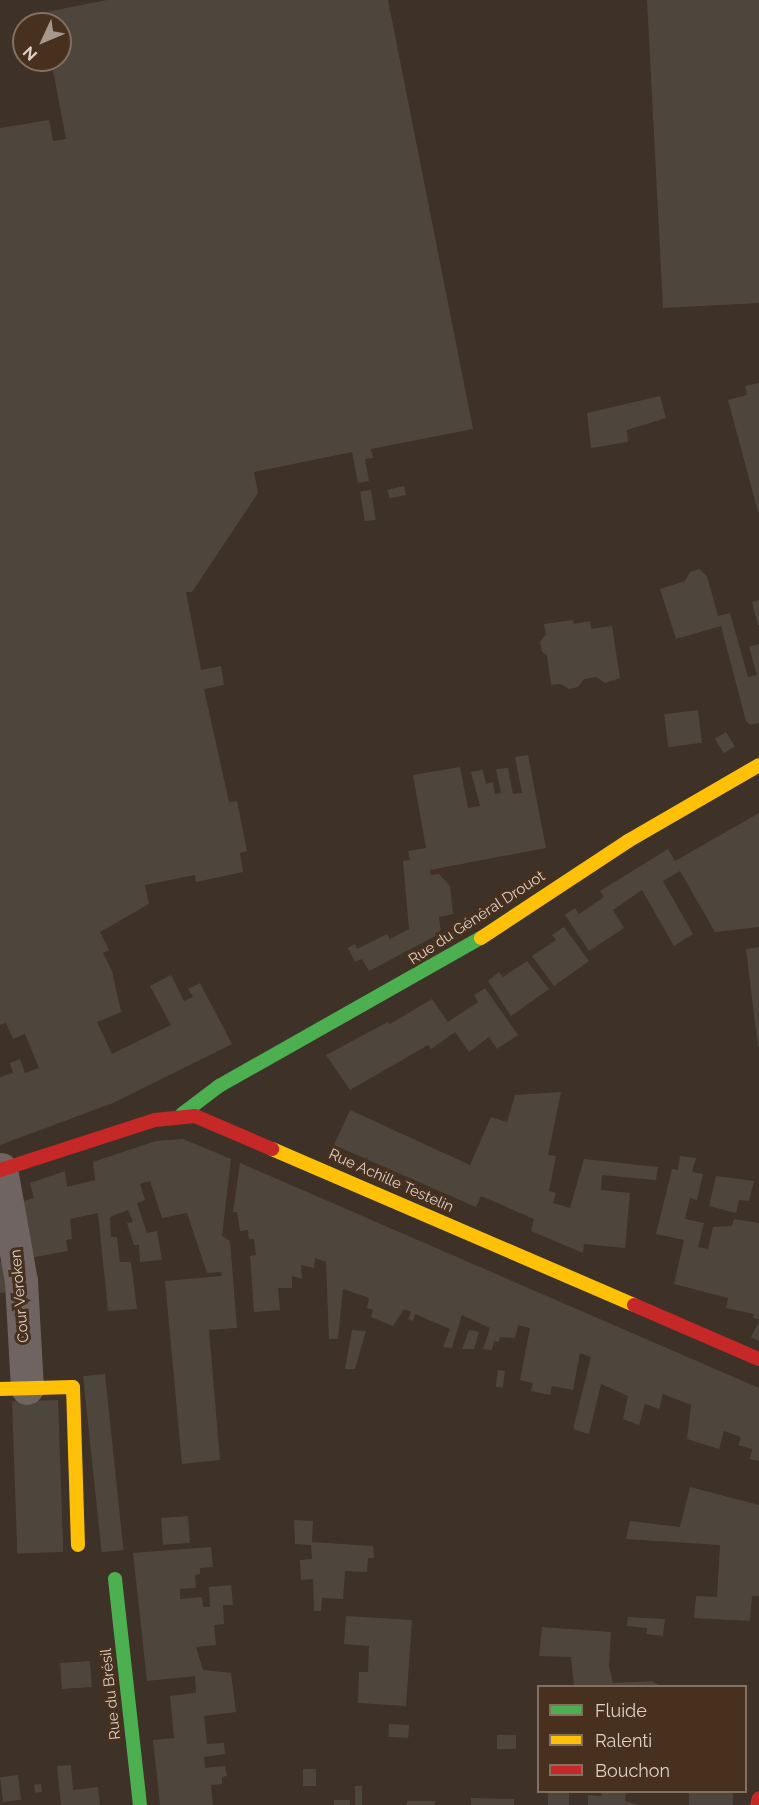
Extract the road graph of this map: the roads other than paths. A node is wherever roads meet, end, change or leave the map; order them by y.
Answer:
1 (759, 765) edge
2 (182, 1114) junction
3 (1, 1169) edge
4 (759, 1359) edge
5 (13, 1388) edge
6 (78, 1545) dead end
7 (115, 1578) dead end
8 (759, 1798) edge
9 (140, 1805) edge
10 (757, 1805) edge

1 - 2 street, Rue du Général Drouot
2 - 3 street
2 - 4 street, Rue Achille Testelin
3 - 5 street, Cour Veroken
5 - 6 street, Cour Veroken
7 - 9 street, Rue du Brésil
8 - 10 street

